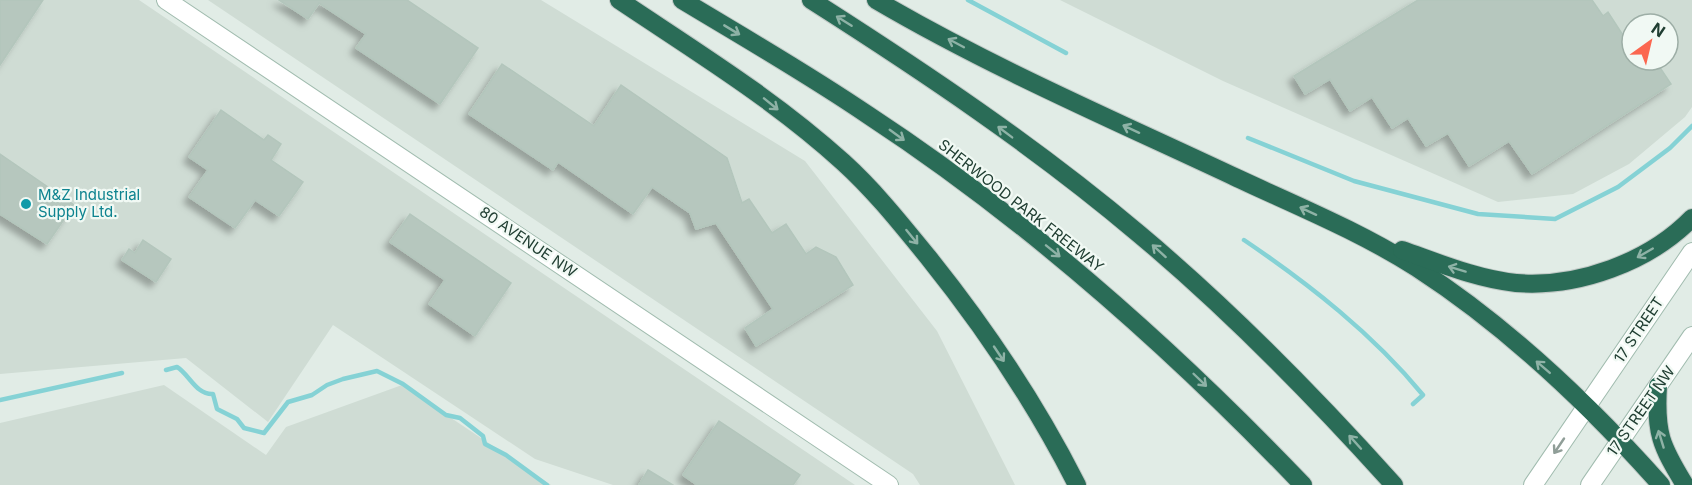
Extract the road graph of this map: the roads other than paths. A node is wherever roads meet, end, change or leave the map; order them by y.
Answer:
1 (166, 0) edge
2 (619, 0) edge
3 (682, 0) edge
4 (811, 0) edge
5 (876, 0) edge
6 (1692, 218) edge
7 (1361, 236) junction
8 (1692, 252) edge
9 (1692, 336) edge
10 (1658, 386) junction
11 (1586, 407) junction
12 (1620, 440) junction
13 (889, 485) edge
14 (1077, 485) edge
15 (1304, 485) edge
16 (1394, 485) edge
17 (1533, 485) edge
18 (1590, 485) edge
19 (1661, 485) edge
20 (1685, 485) edge

1 - 13 street, 80 AVENUE NW
2 -> 14 highway
3 -> 15 highway, SHERWOOD PARK FREEWAY
16 -> 4 highway
7 -> 5 highway
6 -> 7 highway
11 -> 7 highway
8 - 11 street, 17 STREET
9 - 10 street, 17 STREET NW
10 - 12 street, 17 STREET NW
20 -> 10 highway
11 - 12 highway
11 -> 17 street
12 - 18 street, 17 STREET NW
12 - 19 highway

